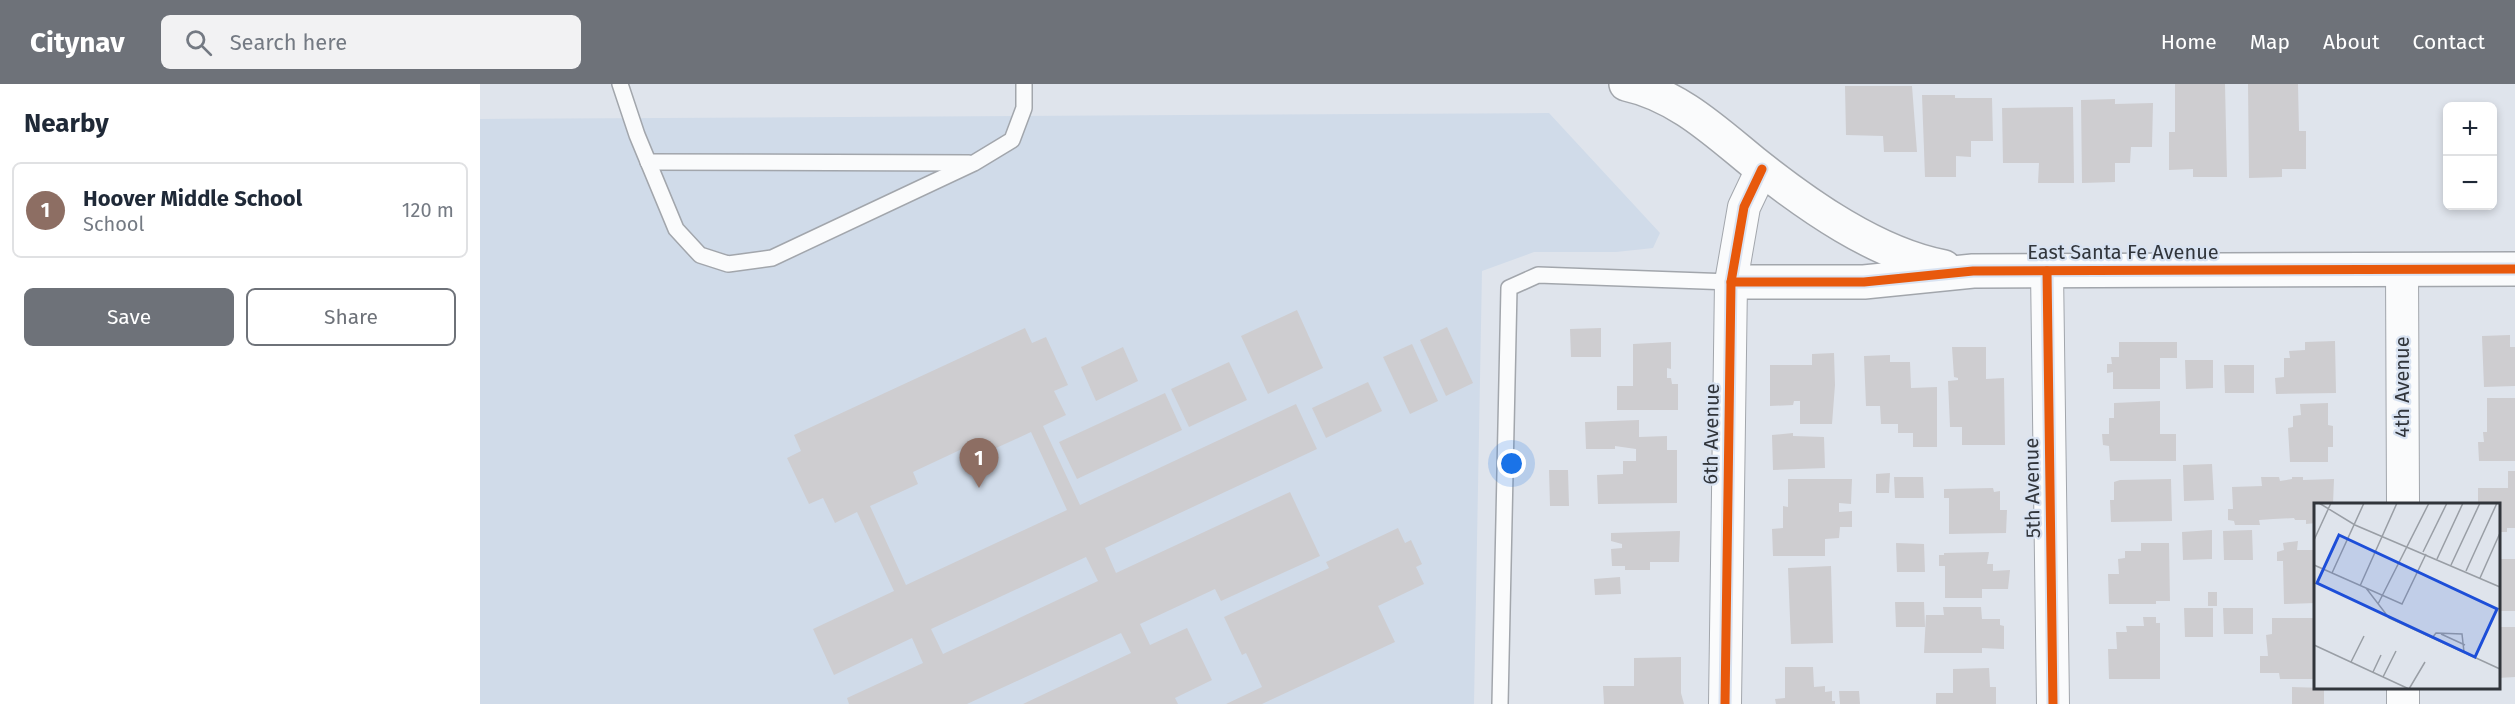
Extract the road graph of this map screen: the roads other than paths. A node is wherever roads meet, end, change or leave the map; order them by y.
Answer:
1 (620, 84) edge
2 (1024, 84) edge
3 (1626, 84) edge
4 (648, 162) junction
5 (974, 163) junction
6 (1762, 169) junction
7 (2402, 269) junction
8 (2515, 269) edge
9 (1973, 271) junction
10 (2048, 271) junction
11 (1731, 282) junction
12 (2403, 503) edge
13 (1500, 704) edge
14 (1725, 704) edge
15 (2053, 704) edge

1 - 4 lane
2 - 5 lane
3 - 6 street, East Santa Fe Avenue
4 - 5 lane
4 - 5 lane
6 - 9 street, East Santa Fe Avenue
6 - 11 street, 6th Avenue
7 - 8 street, East Santa Fe Avenue
7 - 10 street, East Santa Fe Avenue
7 - 12 street, 4th Avenue
9 - 10 street, East Santa Fe Avenue
9 - 11 street, East Santa Fe Avenue
10 - 15 street, 5th Avenue
11 - 13 lane
11 - 14 street, 6th Avenue

